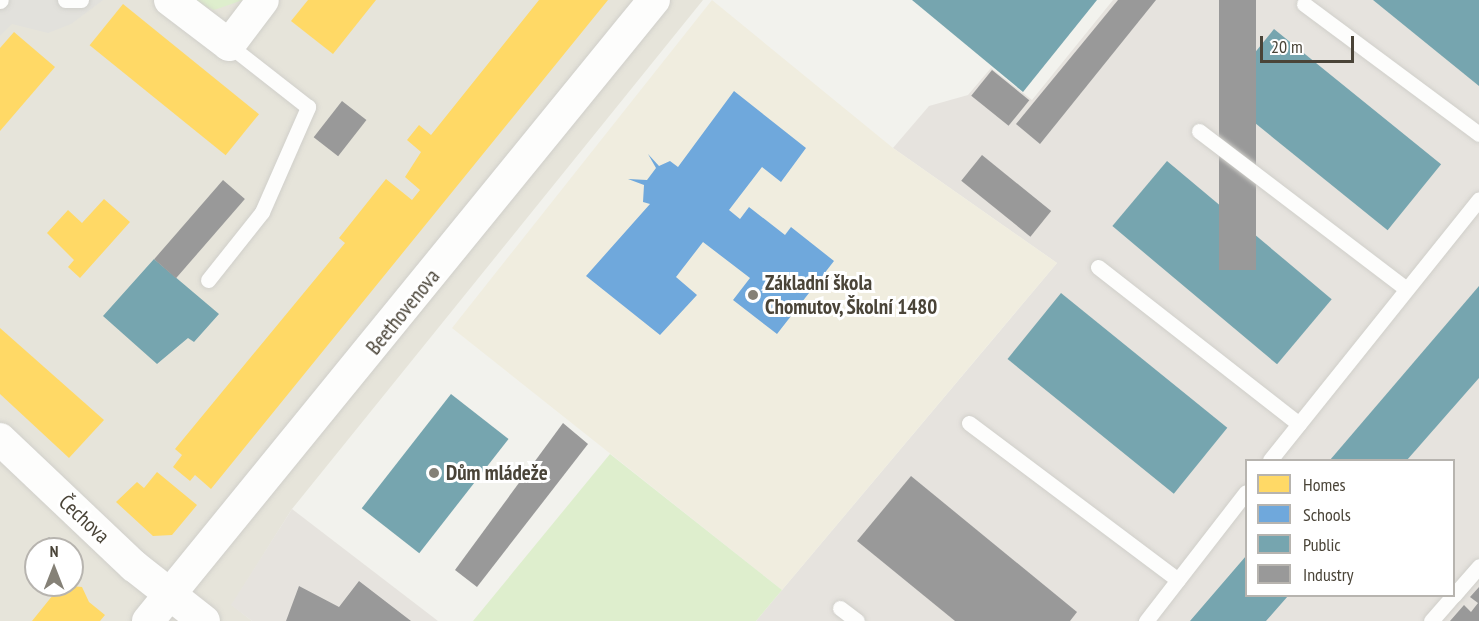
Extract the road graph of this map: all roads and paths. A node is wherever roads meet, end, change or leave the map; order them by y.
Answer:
1 (65, 0) edge
2 (81, 0) edge
3 (170, 0) edge
4 (263, 0) edge
5 (654, 0) edge
6 (1304, 4) dead end
7 (229, 45) junction
8 (1199, 131) dead end
9 (1479, 134) edge
10 (1479, 199) edge
11 (1098, 267) dead end
12 (208, 279) dead end
13 (1405, 288) junction
14 (969, 423) dead end
15 (1299, 424) junction
16 (0, 439) edge
17 (1271, 459) edge
18 (1245, 493) edge
19 (1479, 566) edge
20 (1178, 580) junction
21 (1455, 593) edge
22 (170, 596) junction
23 (1451, 597) edge
24 (840, 608) dead end
25 (148, 621) edge
26 (204, 621) edge
27 (857, 621) edge
28 (1146, 621) edge
29 (1431, 621) edge

1 - 2 lane
3 - 7 street
4 - 7 street
5 - 22 street, Beethovenova
6 - 9 lane
7 - 12 lane
8 - 13 lane
10 - 13 lane
11 - 15 lane
13 - 15 lane
14 - 20 lane
15 - 17 lane
16 - 22 street, Čechova
18 - 20 lane
19 - 21 lane
20 - 28 lane
22 - 25 street, Beethovenova
22 - 26 street, Čechova
23 - 29 lane
24 - 27 lane

